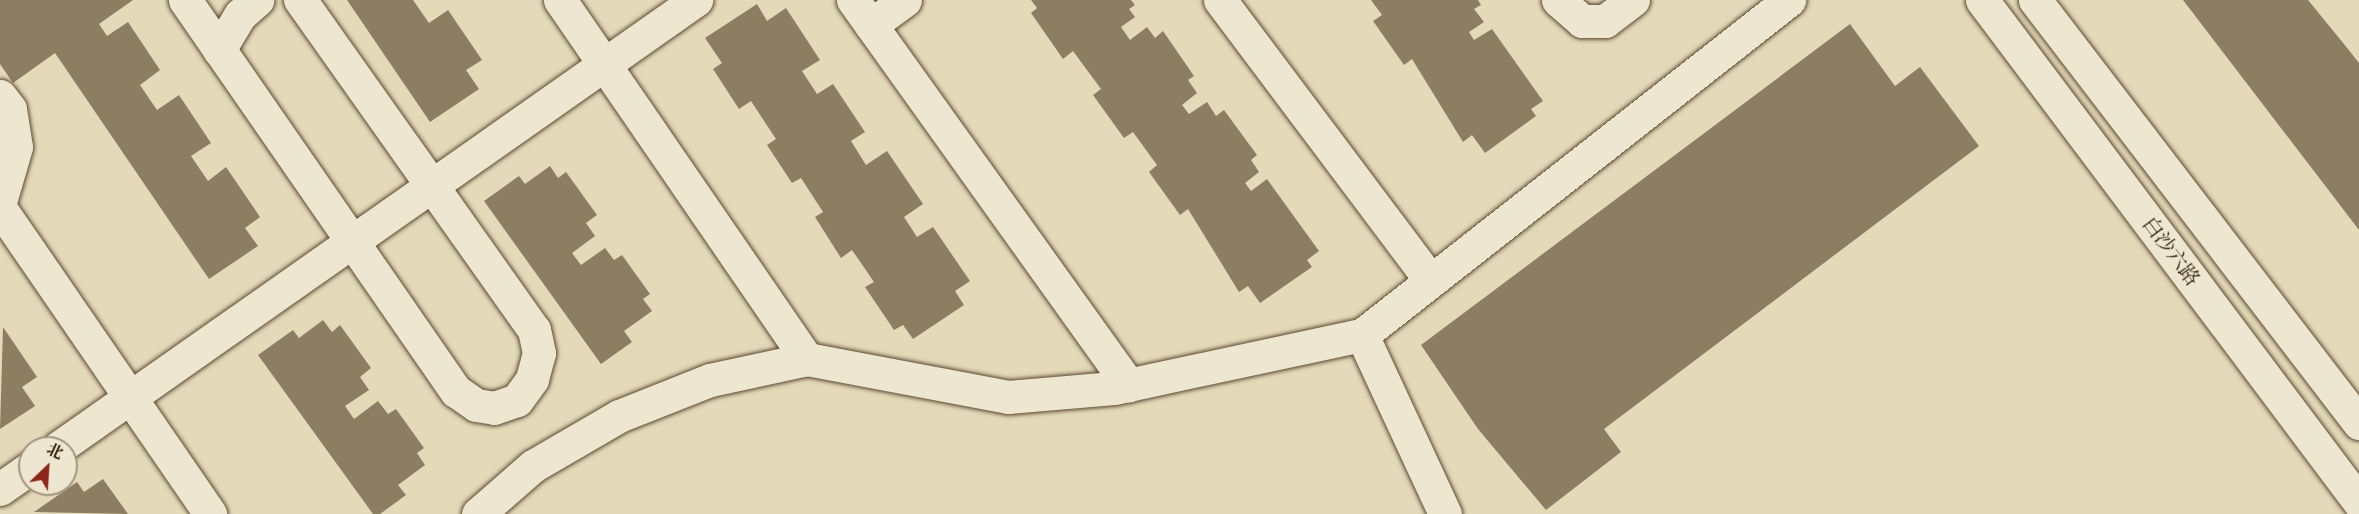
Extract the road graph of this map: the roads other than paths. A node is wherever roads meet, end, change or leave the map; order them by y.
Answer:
1 (185, 0) edge
2 (257, 0) edge
3 (300, 0) edge
4 (560, 0) edge
5 (696, 0) edge
6 (905, 0) edge
7 (1220, 0) edge
8 (1558, 0) edge
9 (1633, 0) edge
10 (1789, 0) edge
11 (1982, 0) edge
12 (2035, 0) edge
13 (862, 12) edge
14 (219, 50) junction
15 (602, 62) junction
16 (0, 96) edge
17 (432, 182) junction
18 (0, 202) edge
19 (0, 208) edge
20 (351, 240) junction
21 (1431, 280) junction
22 (1362, 335) junction
23 (807, 359) junction
24 (1129, 385) junction
25 (130, 397) junction
26 (2359, 423) edge
27 (75, 436) edge
28 (18, 476) edge
29 (0, 489) edge
30 (2359, 502) edge
31 (210, 514) edge
32 (478, 514) edge
33 (1445, 514) edge

1 - 14 street
2 - 14 street
3 - 17 street
4 - 15 street
5 - 15 street
6 - 13 street
7 - 21 street
8 - 9 street
10 - 21 street
11 - 30 street, 白沙六路
12 - 26 street
13 - 24 street
14 - 20 street
15 - 17 street
15 - 23 street
16 - 18 street
17 - 20 street
17 - 20 street
19 - 25 street
20 - 25 street
21 - 22 street
22 - 24 street
22 - 33 street
23 - 24 street
23 - 32 street
25 - 27 street
25 - 31 street
28 - 29 street

